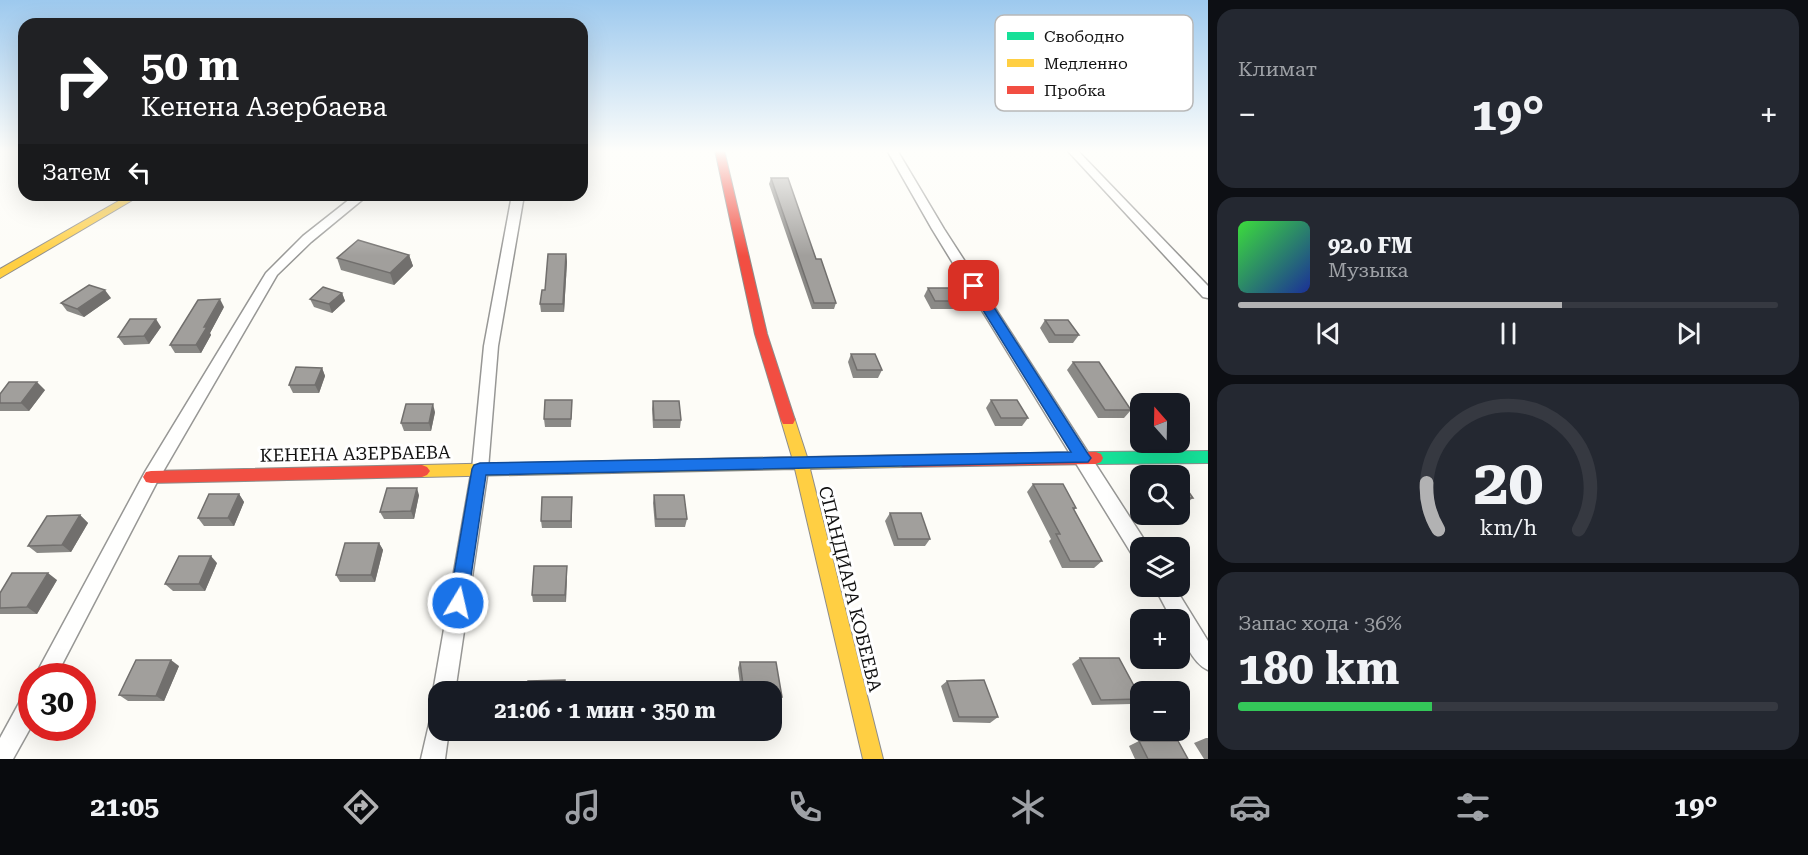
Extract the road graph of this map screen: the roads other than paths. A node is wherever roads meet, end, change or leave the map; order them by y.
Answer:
1 (727, 185) edge
2 (913, 185) edge
3 (1105, 185) edge
4 (126, 201) edge
5 (354, 201) edge
6 (517, 201) edge
7 (0, 274) edge
8 (1208, 294) edge
9 (1208, 457) edge
10 (1083, 458) junction
11 (801, 462) junction
12 (480, 469) junction
13 (151, 477) junction
14 (1132, 537) edge
15 (1169, 597) edge
16 (1208, 660) edge
17 (52, 663) edge
18 (446, 681) edge
19 (18, 728) edge
20 (436, 741) edge
21 (1, 759) edge
22 (433, 759) edge
23 (873, 759) edge

1 - 11 street, СПАНДИАРА КОБЕЕВА
2 - 10 street
3 - 8 street
4 - 7 street
5 - 13 street
6 - 12 street
9 - 10 street, КЕНЕНА АЗЕРБАЕВА
10 - 11 street, КЕНЕНА АЗЕРБАЕВА
10 - 14 street
11 - 12 street, КЕНЕНА АЗЕРБАЕВА
11 - 23 street, СПАНДИАРА КОБЕЕВА
12 - 13 street, КЕНЕНА АЗЕРБАЕВА
12 - 18 street
13 - 17 street
15 - 16 street
19 - 21 street
20 - 22 street

